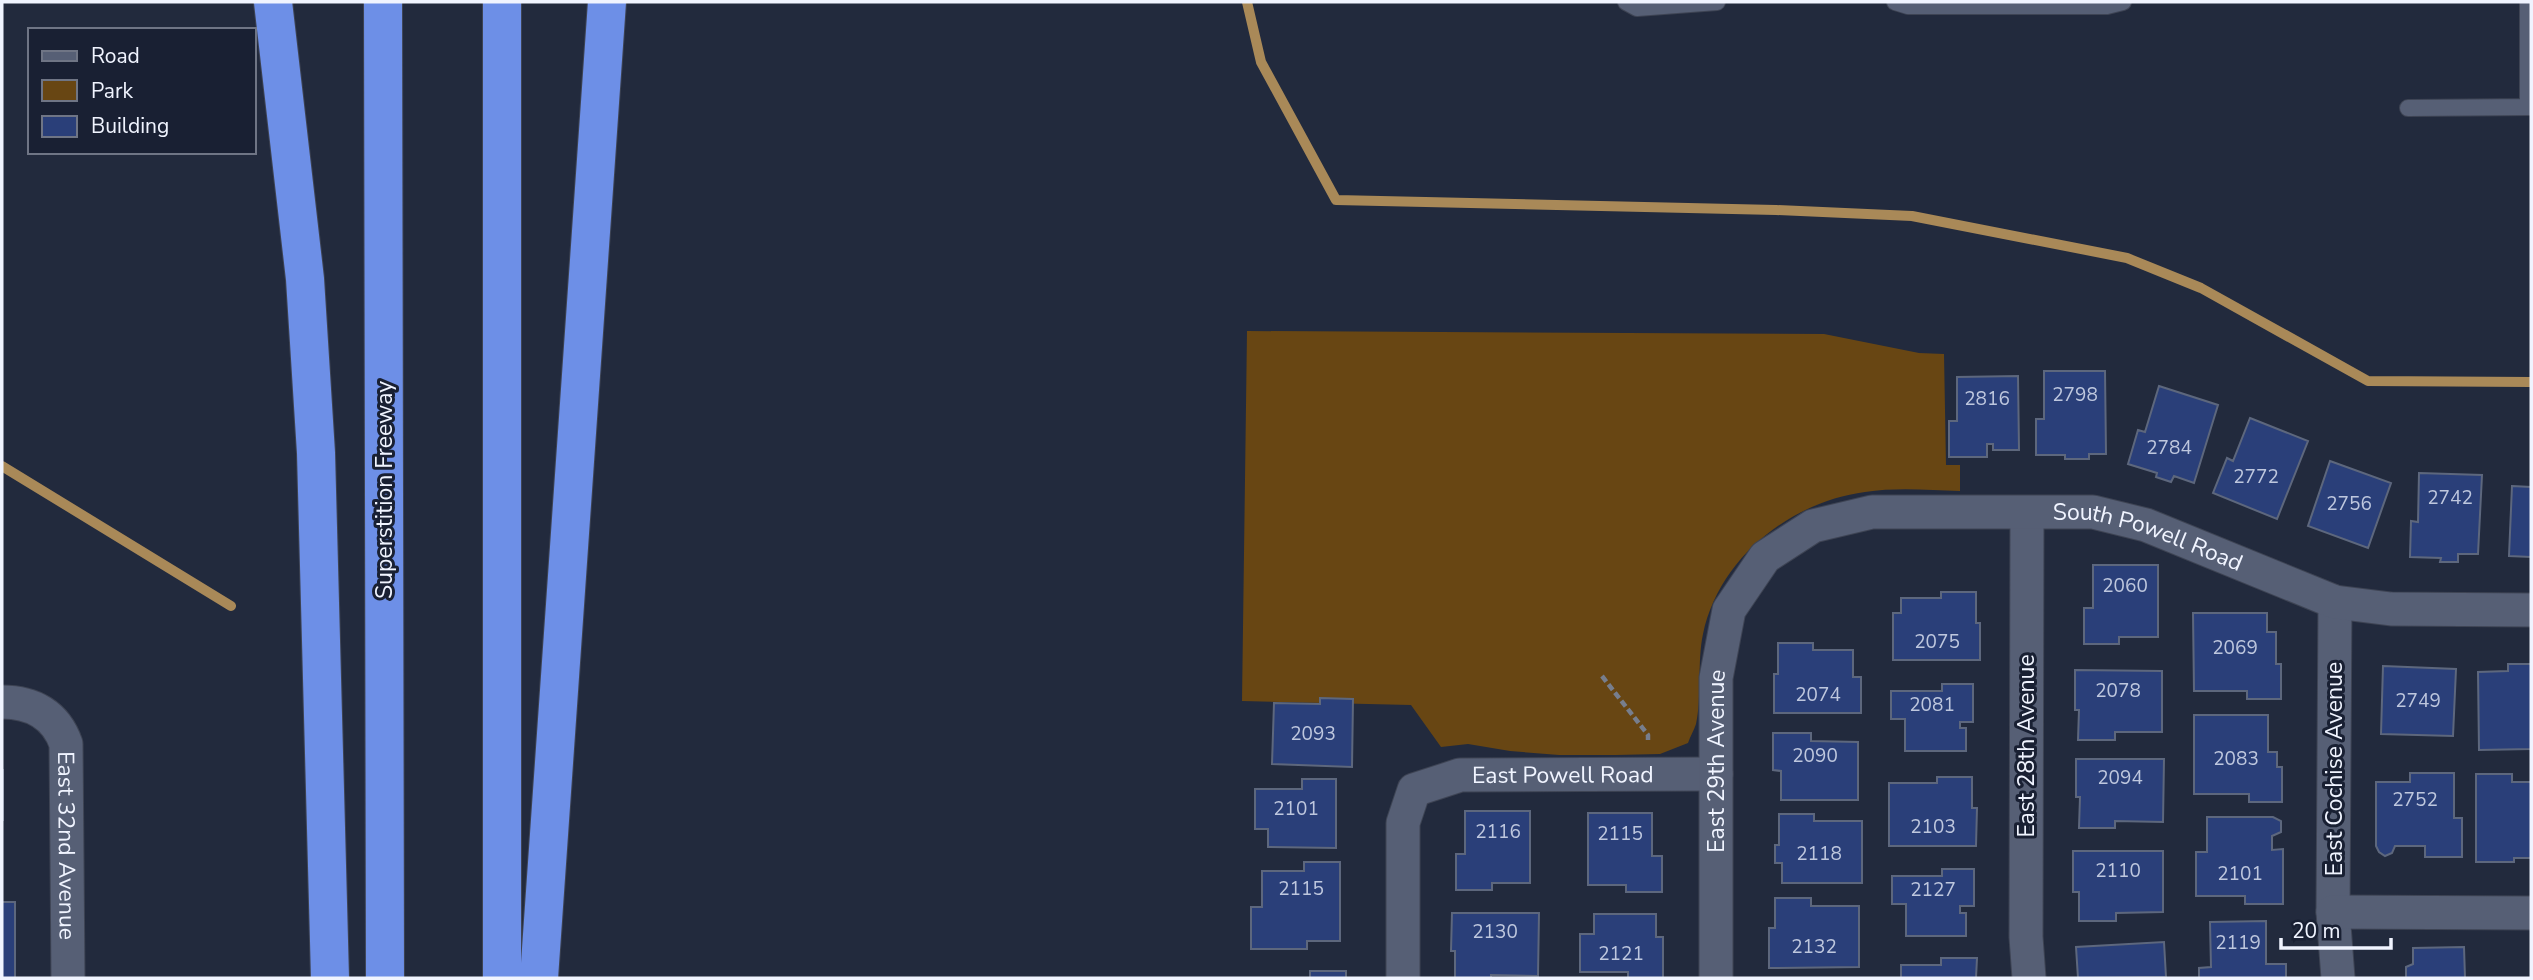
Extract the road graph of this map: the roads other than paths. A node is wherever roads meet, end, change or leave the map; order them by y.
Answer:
1 (273, 2) edge
2 (383, 2) edge
3 (502, 2) edge
4 (607, 2) edge
5 (1626, 2) edge
6 (1717, 2) edge
7 (1895, 2) edge
8 (2123, 2) edge
9 (2528, 2) edge
10 (1998, 4) edge
11 (2530, 107) edge
12 (2408, 108) dead end
13 (2027, 513) junction
14 (1765, 557) joint
15 (2334, 602) junction
16 (2531, 610) edge
17 (2, 702) edge
18 (1716, 774) junction
19 (2333, 912) junction
20 (2531, 913) edge
21 (68, 978) edge
22 (330, 978) edge
23 (385, 978) edge
24 (502, 978) edge
25 (540, 978) edge
26 (1403, 978) edge
27 (1716, 978) edge
28 (2029, 978) edge
29 (2339, 978) edge

1 - 22 highway
2 - 23 highway, Superstition Freeway
3 - 24 highway
4 - 25 highway
5 - 6 lane
7 - 10 lane
8 - 10 lane
9 - 11 lane
11 - 12 lane
13 - 14 street, South Powell Road
13 - 15 street, South Powell Road
13 - 28 street, East 28th Avenue
14 - 18 street, East 29th Avenue
15 - 16 street, South Powell Road
15 - 19 street, East Cochise Avenue
17 - 21 street, East 32nd Avenue
18 - 26 street, East Powell Road
18 - 27 street, East 29th Avenue
19 - 20 street
19 - 29 street, East Cochise Avenue

